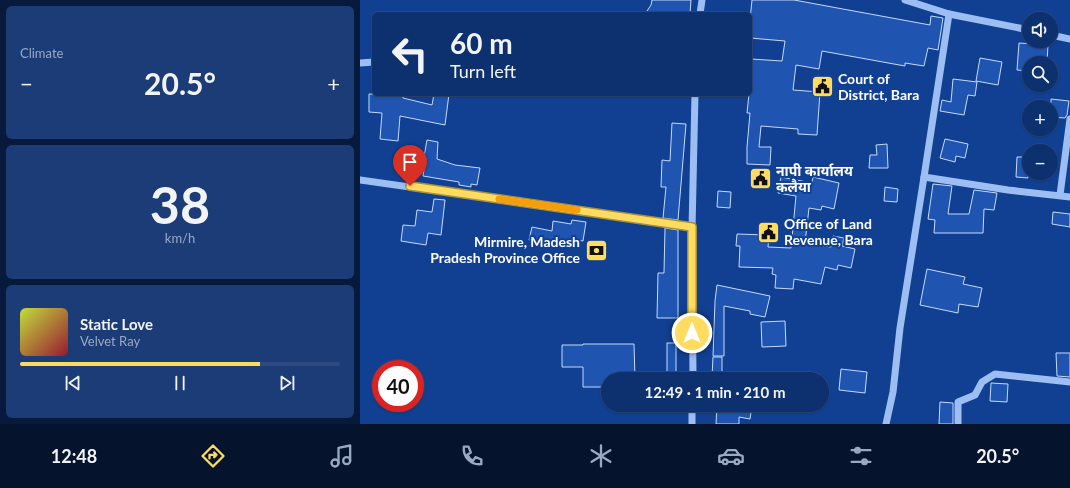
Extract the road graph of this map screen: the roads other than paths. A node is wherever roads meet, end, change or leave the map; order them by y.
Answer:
1 (702, 0) edge
2 (905, 0) edge
3 (700, 12) edge
4 (949, 14) junction
5 (1022, 29) edge
6 (1058, 36) edge
7 (1070, 39) edge
8 (372, 62) edge
9 (360, 63) edge
10 (694, 96) edge
11 (1070, 119) edge
12 (924, 177) junction
13 (360, 180) edge
14 (1060, 195) junction
15 (1070, 197) edge
16 (692, 227) junction
17 (693, 372) edge
18 (1070, 382) edge
19 (692, 412) edge
20 (692, 424) edge
21 (886, 424) edge
22 (958, 424) edge

1 - 3 street
2 - 4 street
4 - 5 street
4 - 12 street
6 - 7 street
8 - 9 street
10 - 16 street
11 - 14 street
12 - 14 street
12 - 21 street
13 - 16 street
14 - 15 street
16 - 17 street
18 - 22 street
19 - 20 street

